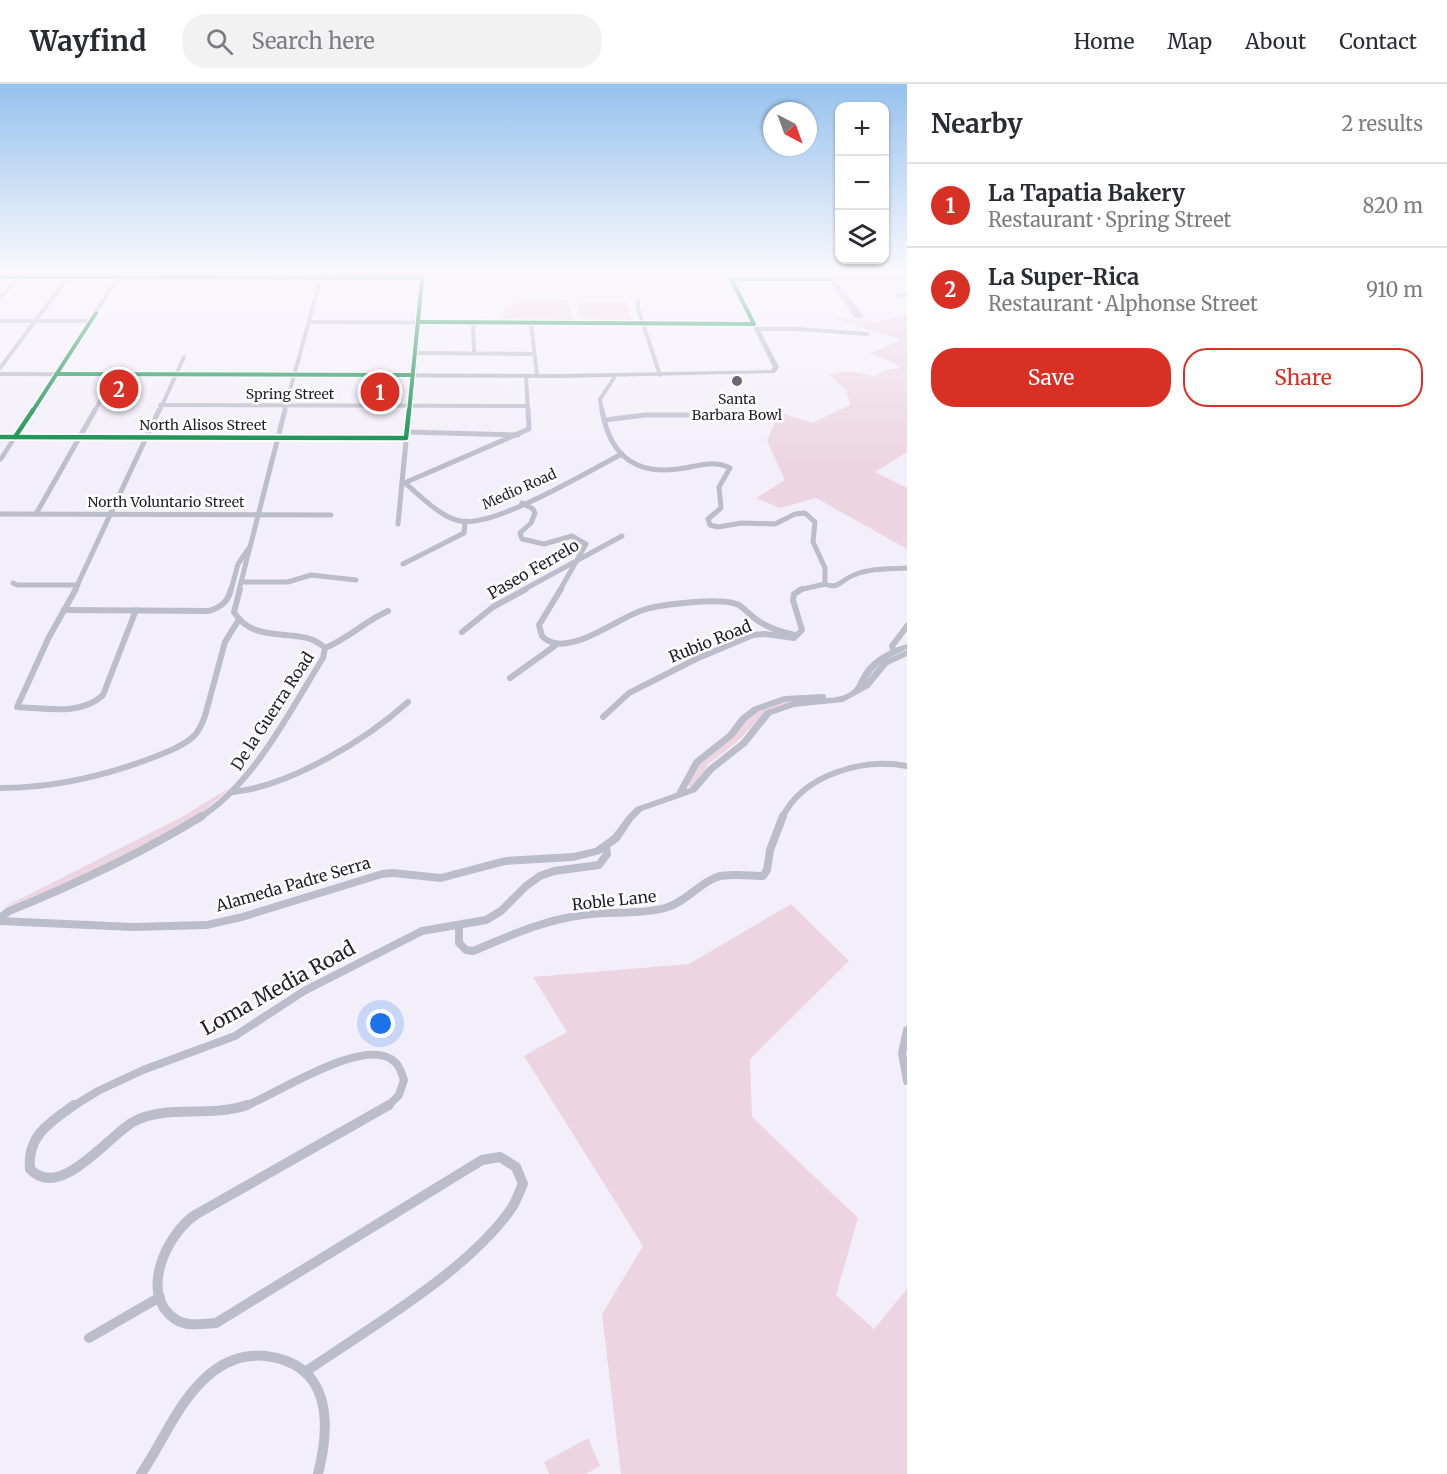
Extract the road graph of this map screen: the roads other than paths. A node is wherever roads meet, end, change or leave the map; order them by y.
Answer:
1 (25, 335) edge
2 (82, 335) edge
3 (306, 335) edge
4 (418, 335) edge
5 (473, 335) edge
6 (532, 335) edge
7 (647, 335) edge
8 (759, 335) edge
9 (416, 353) junction
10 (474, 353) junction
11 (534, 354) junction
12 (184, 357) dead end
13 (0, 368) edge
14 (0, 374) edge
15 (56, 374) junction
16 (116, 374) junction
17 (176, 374) junction
18 (295, 375) junction
19 (413, 375) junction
20 (613, 375) junction
21 (660, 375) junction
22 (526, 376) junction
23 (537, 376) junction
24 (160, 405) junction
25 (287, 405) junction
26 (408, 405) junction
27 (528, 406) junction
28 (687, 415) dead end
29 (604, 420) junction
30 (406, 435) junction
31 (518, 435) junction
32 (0, 437) edge
33 (15, 437) junction
34 (80, 437) junction
35 (146, 437) junction
36 (279, 438) junction
37 (622, 454) junction
38 (0, 460) edge
39 (404, 484) junction
40 (522, 503) junction
41 (0, 514) edge
42 (36, 514) junction
43 (111, 514) junction
44 (258, 515) junction
45 (331, 515) dead end
46 (465, 521) junction
47 (398, 524) dead end
48 (622, 536) dead end
49 (250, 547) junction
50 (579, 559) junction
51 (403, 564) dead end
52 (907, 568) edge
53 (356, 580) dead end
54 (241, 582) junction
55 (13, 583) dead end
56 (825, 584) junction
57 (78, 585) junction
58 (64, 610) junction
59 (136, 610) junction
60 (388, 611) dead end
61 (238, 621) junction
62 (907, 626) edge
63 (462, 632) dead end
64 (795, 635) junction
65 (556, 645) junction
66 (907, 646) edge
67 (325, 648) junction
68 (894, 652) junction
69 (907, 653) edge
70 (510, 678) dead end
71 (858, 691) junction
72 (849, 696) junction
73 (408, 702) dead end
74 (603, 717) dead end
75 (907, 766) edge
76 (0, 788) edge
77 (233, 792) junction
78 (678, 796) junction
79 (606, 846) junction
80 (0, 920) edge
81 (459, 925) junction
82 (907, 1030) edge
83 (907, 1081) edge
84 (159, 1297) junction
85 (89, 1338) dead end
86 (305, 1372) junction
87 (141, 1474) edge
88 (318, 1474) edge

1 - 13 street
2 - 15 street
3 - 18 street
4 - 9 street
5 - 10 street
6 - 11 street
7 - 21 street
8 - 21 main road
9 - 10 street
9 - 19 street
10 - 11 street
11 - 23 street
12 - 17 street
14 - 15 main road
15 - 16 main road
15 - 33 street
16 - 17 main road
16 - 34 street
17 - 18 main road
17 - 24 street
18 - 19 main road
18 - 25 street
19 - 22 main road
19 - 26 street
20 - 21 main road
20 - 23 main road
20 - 29 street
22 - 23 main road
22 - 27 street
24 - 25 street, Spring Street
24 - 35 street
25 - 26 street, Spring Street
25 - 36 street
26 - 27 street, Spring Street
26 - 30 street
27 - 31 street
28 - 29 street
29 - 37 street
30 - 31 street, North Alisos Street
30 - 36 street, North Alisos Street
30 - 39 street
31 - 39 street
32 - 33 street, North Alisos Street
33 - 34 street, North Alisos Street
33 - 38 street
34 - 35 street, North Alisos Street
34 - 42 street
35 - 36 street, North Alisos Street
35 - 43 street
36 - 44 street
37 - 40 street, Medio Road
37 - 56 street
39 - 46 street
39 - 47 street
40 - 46 street, Medio Road
40 - 50 street
41 - 42 street, North Voluntario Street
42 - 43 street, North Voluntario Street
43 - 44 street, North Voluntario Street
43 - 57 street
44 - 45 street, North Voluntario Street
44 - 49 street
46 - 51 street, Medio Road
48 - 50 street, Paseo Ferrelo
49 - 54 street
49 - 59 street
50 - 63 street, Paseo Ferrelo
50 - 65 street
52 - 56 street
53 - 54 street
54 - 61 street
55 - 57 street
56 - 64 street
57 - 58 street
58 - 59 street
58 - 59 street
60 - 67 street
61 - 67 street, De la Guerra Road
61 - 76 street
62 - 68 street
64 - 65 street
64 - 74 street, Rubio Road
65 - 70 street
66 - 68 street
67 - 77 street, De la Guerra Road
68 - 71 street
69 - 71 street
71 - 72 street
72 - 78 street
72 - 78 street
73 - 77 street
75 - 81 street, Roble Lane
77 - 80 street, De la Guerra Road
78 - 79 street
79 - 80 street, Alameda Padre Serra
79 - 81 street, Loma Media Road
81 - 84 street, Loma Media Road
82 - 83 street
84 - 85 street
84 - 86 street
86 - 87 street
86 - 88 street

